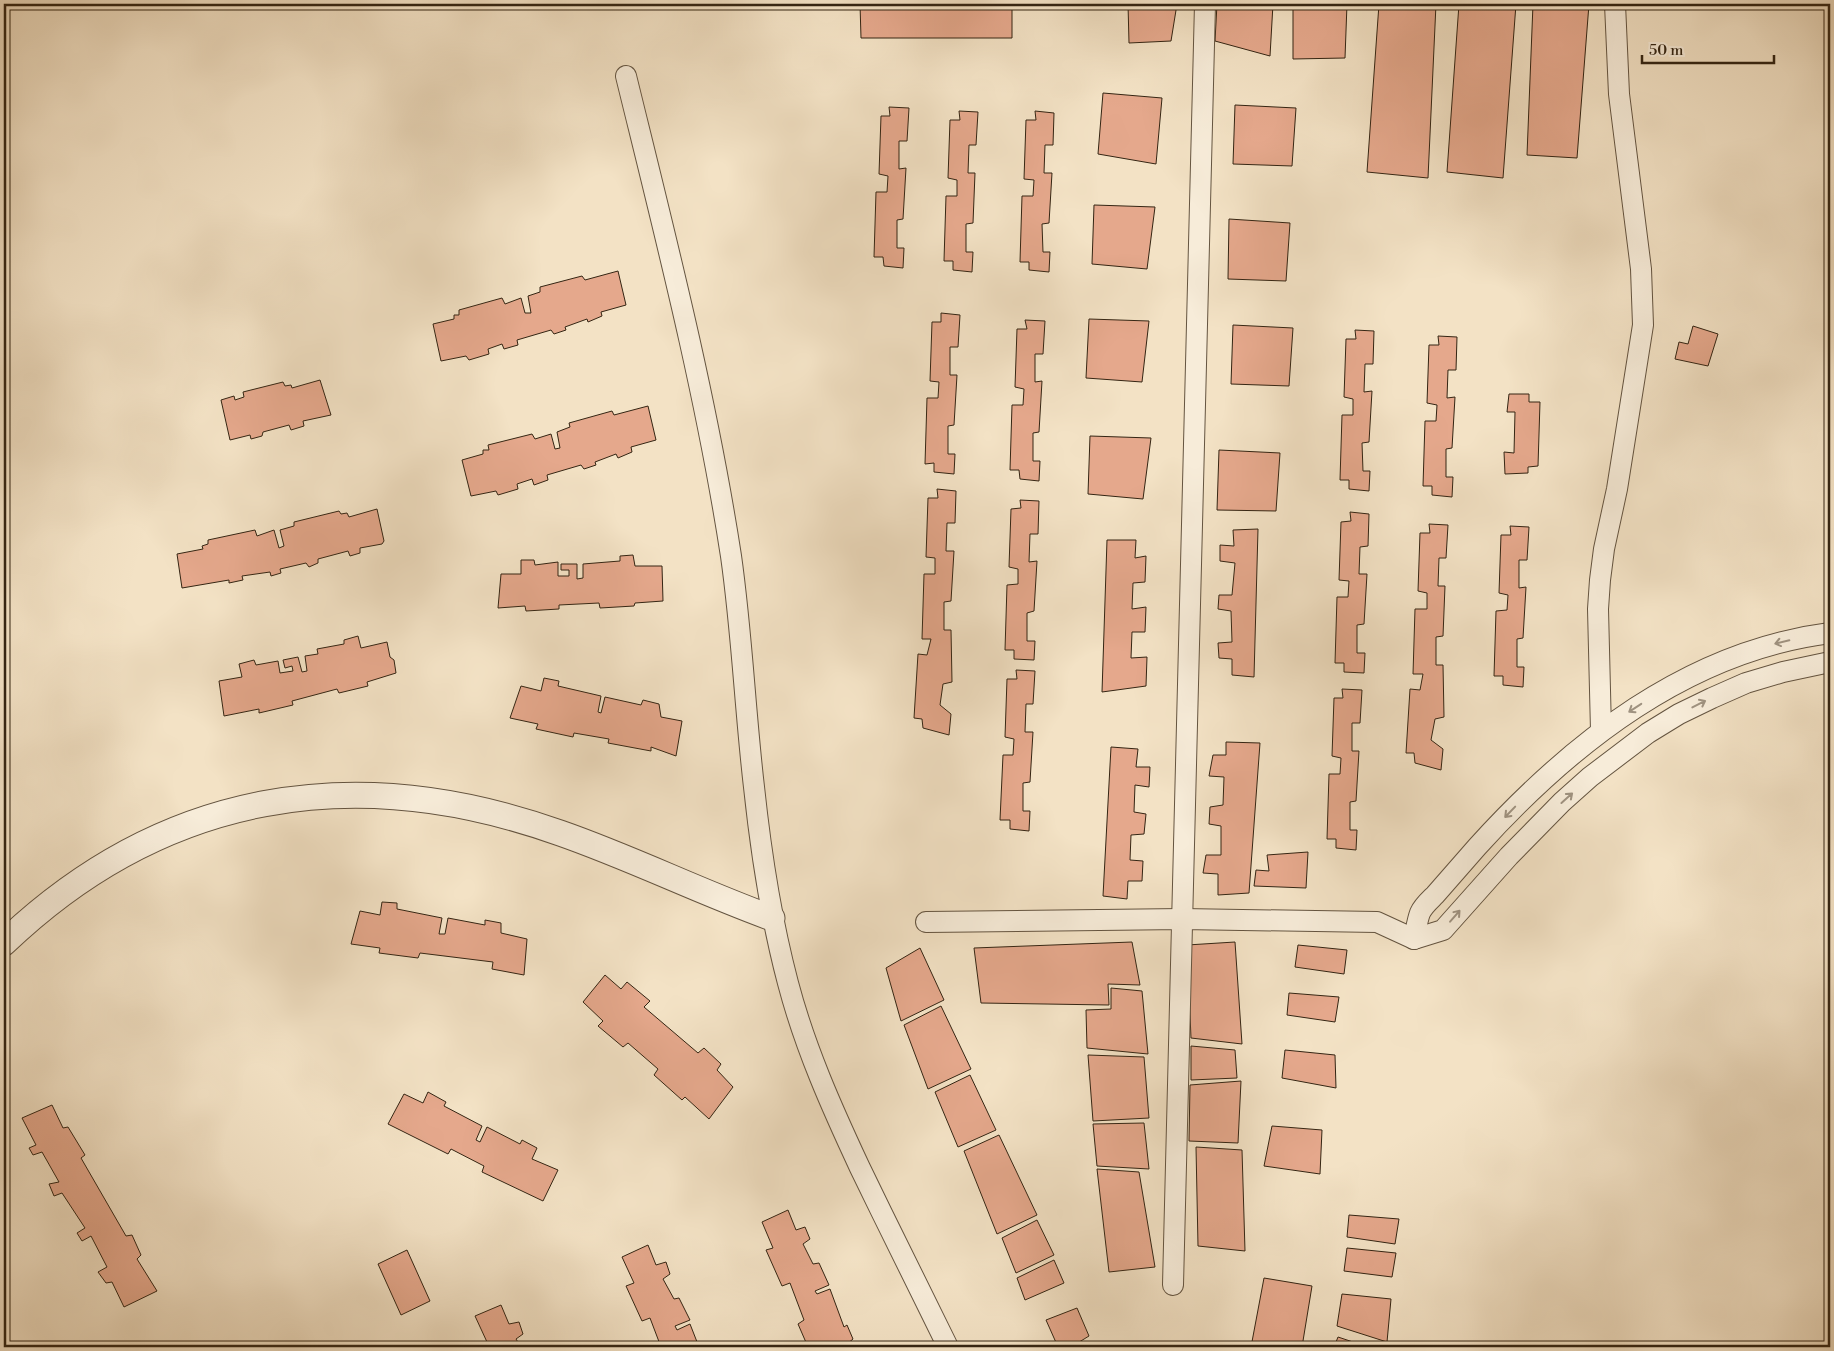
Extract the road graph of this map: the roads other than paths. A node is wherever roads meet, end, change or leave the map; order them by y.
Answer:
1 (1205, 4) edge
2 (1615, 4) edge
3 (626, 76) dead end
4 (1830, 633) edge
5 (1830, 662) edge
6 (1601, 731) junction
7 (772, 918) junction
8 (1182, 919) junction
9 (926, 922) dead end
10 (1414, 938) junction
11 (4, 943) edge
12 (1173, 1285) dead end
13 (948, 1347) edge

1 - 8 street
2 - 6 street
3 - 7 street
4 -> 6 street
10 -> 5 street
6 -> 10 street
7 - 11 street
7 - 13 street
8 - 9 street
8 - 10 street
8 - 12 street

